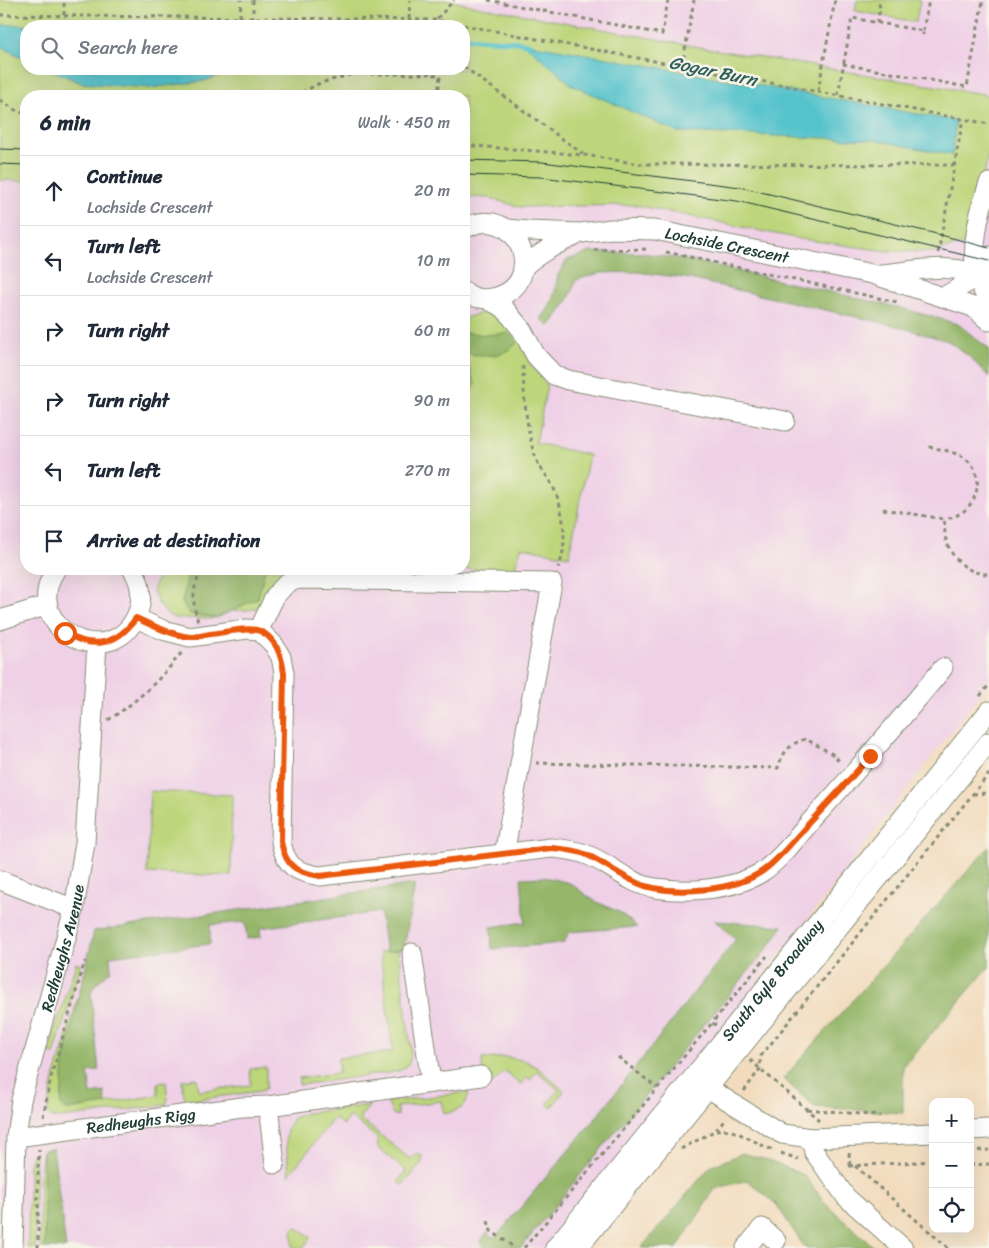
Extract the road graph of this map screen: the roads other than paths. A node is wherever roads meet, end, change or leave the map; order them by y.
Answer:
1 (989, 184) edge
2 (470, 226) edge
3 (507, 229) junction
4 (976, 236) junction
5 (584, 242) junction
6 (989, 256) edge
7 (940, 262) junction
8 (521, 273) junction
9 (872, 274) junction
10 (983, 277) edge
11 (473, 297) edge
12 (943, 298) junction
13 (989, 308) edge
14 (989, 321) edge
15 (522, 330) junction
16 (785, 421) dead end
17 (52, 575) edge
18 (137, 575) edge
19 (48, 604) junction
20 (136, 618) junction
21 (0, 620) edge
22 (260, 630) junction
23 (97, 643) junction
24 (943, 668) dead end
25 (989, 711) edge
26 (989, 742) edge
27 (504, 855) junction
28 (0, 880) edge
29 (74, 909) junction
30 (412, 953) dead end
31 (481, 1076) dead end
32 (431, 1082) junction
33 (700, 1084) junction
34 (268, 1106) junction
35 (989, 1129) edge
36 (974, 1130) edge
37 (929, 1133) edge
38 (16, 1137) junction
39 (811, 1138) junction
40 (276, 1164) dead end
41 (776, 1241) dead end
42 (13, 1248) edge
43 (555, 1248) edge
44 (578, 1248) edge
45 (746, 1248) edge
46 (903, 1248) edge

1 - 4 street
2 - 3 street, Lochside Crescent
3 - 5 street, Lochside Crescent
3 - 8 street
4 - 7 street
4 - 10 street
5 - 8 street, Lochside Crescent
5 - 9 street, Lochside Crescent
6 - 10 street
7 - 9 street, Lochside Crescent
7 - 10 street, Lochside Crescent
8 - 11 street, Lochside Crescent
8 - 15 street
9 - 12 street, Lochside Crescent
10 - 12 street
10 - 13 street
11 - 15 street
12 - 14 street, Lochside Crescent
15 - 16 street
17 - 19 street
18 - 20 street
19 - 21 street
19 - 23 street
20 - 22 street
20 - 23 street
22 - 27 street
22 - 27 street
23 - 29 street, Redheughs Avenue
24 - 27 street
25 - 33 street, South Gyle Broadway
26 - 33 street, South Gyle Broadway
28 - 29 street
29 - 38 street, Redheughs Avenue
30 - 32 street
31 - 32 street, Redheughs Rigg
32 - 34 street, Redheughs Rigg
33 - 39 street
33 - 43 street, South Gyle Broadway
33 - 44 street, South Gyle Broadway
34 - 38 street, Redheughs Rigg
34 - 40 street
35 - 36 street
37 - 39 street
38 - 42 street, Redheughs Avenue
39 - 46 street
41 - 45 street

